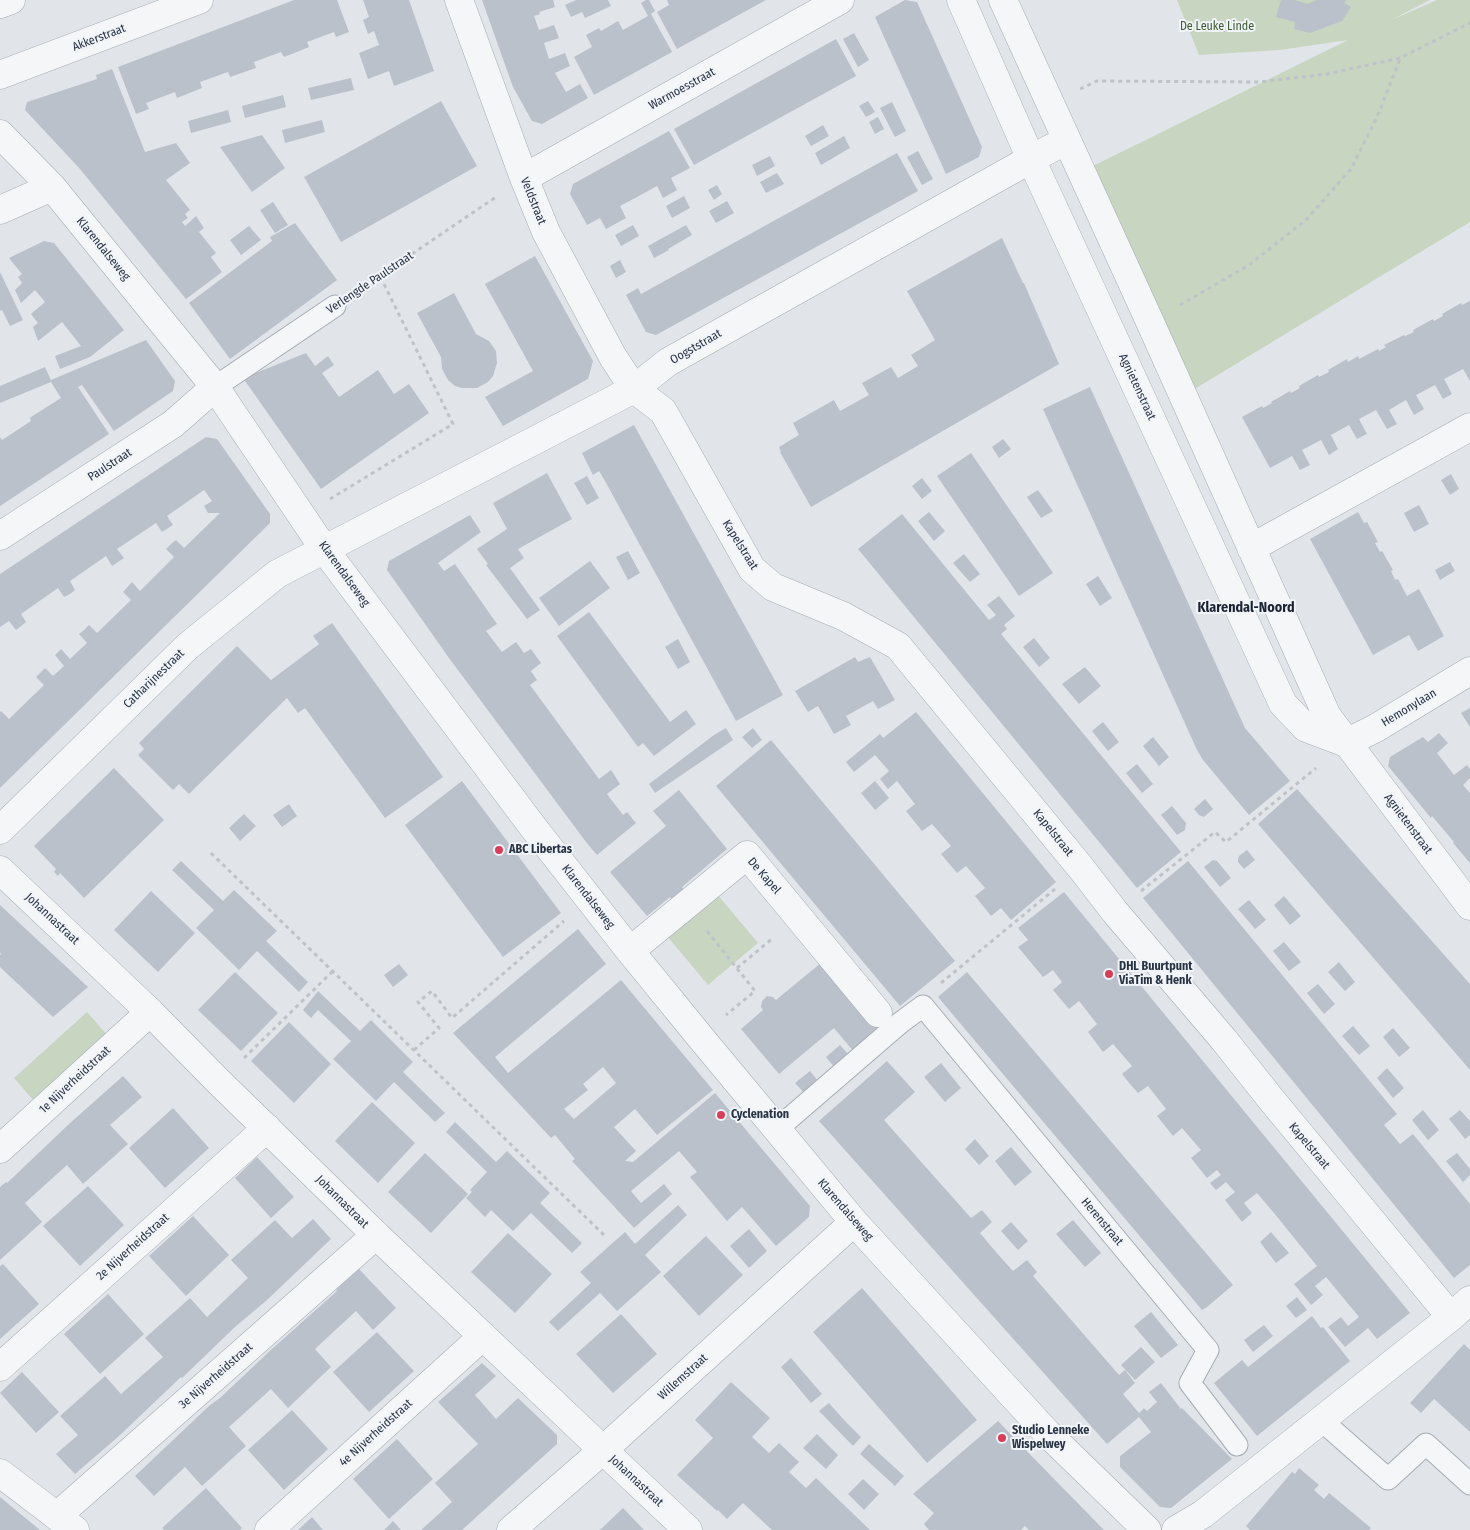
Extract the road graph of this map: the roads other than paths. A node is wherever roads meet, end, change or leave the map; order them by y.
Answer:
1 (11, 0) edge
2 (199, 0) edge
3 (459, 0) edge
4 (840, 0) edge
5 (961, 0) edge
6 (1003, 0) edge
7 (0, 4) edge
8 (0, 76) edge
9 (0, 134) edge
10 (1067, 140) junction
11 (1031, 159) junction
12 (524, 178) junction
13 (52, 187) junction
14 (0, 210) edge
15 (335, 306) road end
16 (215, 387) junction
17 (634, 389) junction
18 (1470, 428) edge
19 (0, 536) edge
20 (1251, 548) junction
21 (324, 549) junction
22 (1470, 671) edge
23 (1346, 743) junction
24 (0, 830) edge
25 (0, 870) edge
26 (1470, 906) edge
27 (630, 951) junction
28 (150, 1012) junction
29 (878, 1013) dead end
30 (267, 1128) junction
31 (777, 1129) junction
32 (0, 1149) edge
33 (854, 1222) junction
34 (376, 1235) junction
35 (1460, 1309) edge
36 (483, 1336) junction
37 (0, 1367) edge
38 (1321, 1420) junction
39 (1238, 1444) dead end
40 (603, 1450) junction
41 (0, 1473) edge
42 (1470, 1484) edge
43 (66, 1523) edge
44 (269, 1530) edge
45 (511, 1530) edge
46 (688, 1530) edge
47 (1146, 1530) edge
48 (1176, 1530) edge

1 - 7 street
2 - 8 street, Akkerstraat
3 - 12 street, Veldstraat
4 - 12 street, Warmoesstraat
5 - 11 street, Agnietenstraat
6 - 10 street, Agnietenstraat
9 - 13 street, Klarendalseweg
10 - 11 street, Oogststraat
10 - 20 street, Agnietenstraat
11 - 17 street, Oogststraat
11 - 23 street, Agnietenstraat
12 - 17 street, Veldstraat
13 - 14 street
13 - 16 street, Klarendalseweg
15 - 16 lane, Verlengde Paulstraat
16 - 19 street, Paulstraat
16 - 21 street, Klarendalseweg
17 - 21 street, Oogststraat
17 - 35 street, Kapelstraat
18 - 20 street
20 - 23 street, Agnietenstraat
21 - 24 street, Catharijnestraat
21 - 27 street, Klarendalseweg
22 - 23 street, Hemonylaan
23 - 26 street, Agnietenstraat
25 - 28 street, Johannastraat
27 - 29 street, De Kapel
27 - 31 street, Klarendalseweg
28 - 30 street, Johannastraat
28 - 32 street, 1e Nijverheidstraat
30 - 34 street, Johannastraat
30 - 37 street, 2e Nijverheidstraat
31 - 33 street, Klarendalseweg
31 - 39 lane, Herenstraat
33 - 40 street, Willemstraat
33 - 47 street, Klarendalseweg
34 - 36 street, Johannastraat
34 - 43 street, 3e Nijverheidstraat
35 - 38 street
36 - 40 street, Johannastraat
36 - 44 street, 4e Nijverheidstraat
38 - 42 lane
38 - 48 street
40 - 45 street, Willemstraat
40 - 46 street, Johannastraat
41 - 43 street

